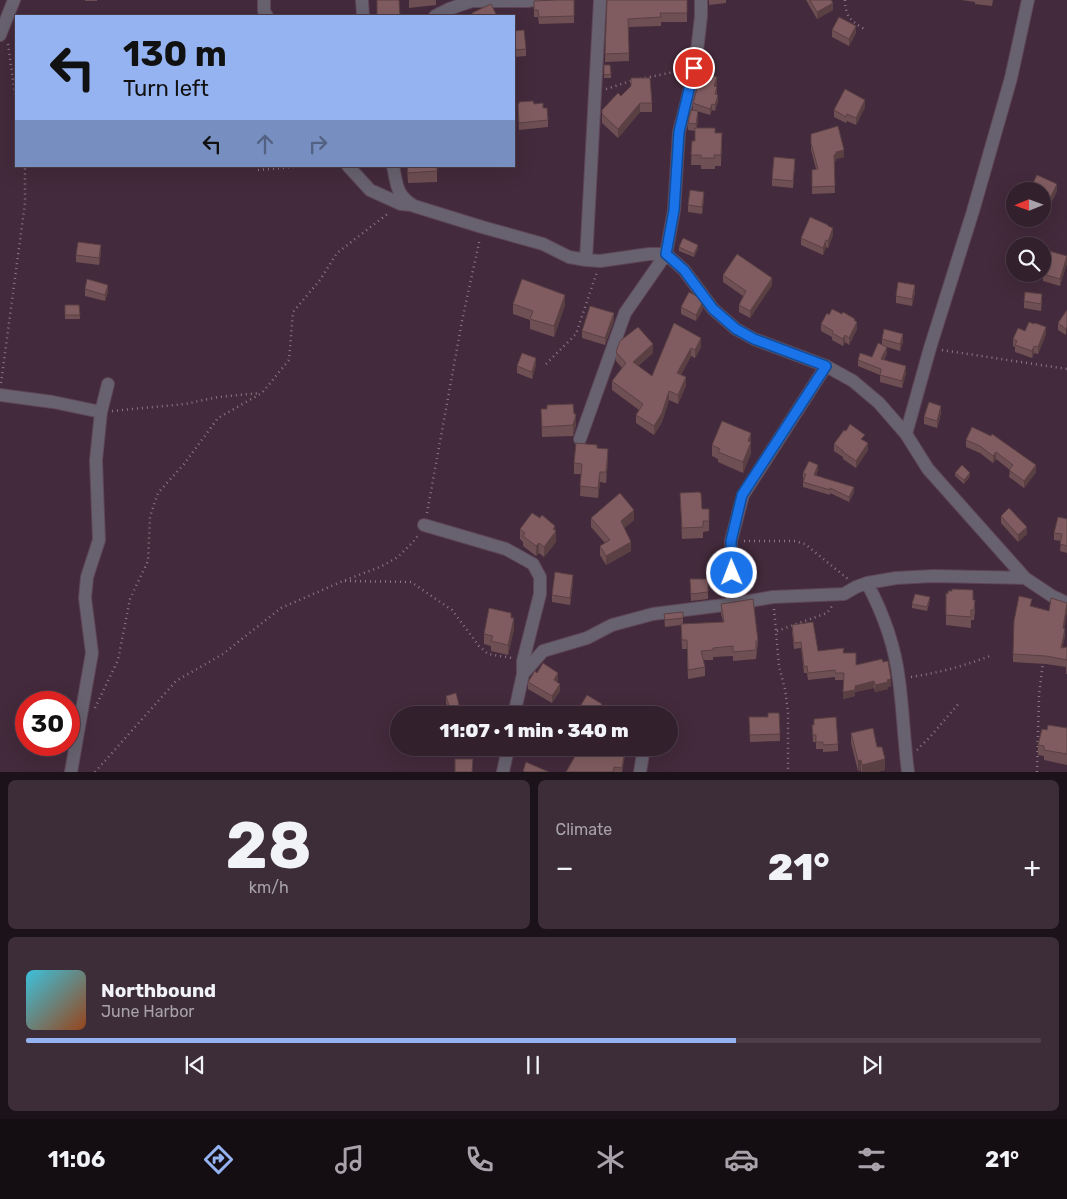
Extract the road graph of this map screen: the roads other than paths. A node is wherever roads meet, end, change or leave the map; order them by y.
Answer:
1 (14, 0) edge
2 (264, 0) edge
3 (362, 0) edge
4 (534, 0) edge
5 (600, 0) edge
6 (701, 0) edge
7 (1028, 0) edge
8 (266, 15) edge
9 (363, 15) edge
10 (437, 15) edge
11 (4, 39) edge
12 (349, 167) edge
13 (393, 167) edge
14 (414, 206) junction
15 (666, 254) junction
16 (586, 260) junction
17 (826, 366) junction
18 (108, 384) dead end
19 (0, 395) edge
20 (101, 412) junction
21 (906, 434) junction
22 (580, 439) dead end
23 (424, 525) road end
24 (1025, 578) junction
25 (862, 585) junction
26 (1067, 603) edge
27 (732, 604) junction
28 (523, 674) junction
29 (516, 706) edge
30 (506, 756) edge
31 (643, 756) edge
32 (907, 765) edge
33 (71, 772) edge
34 (503, 772) edge
35 (640, 772) edge

1 - 11 street
2 - 8 street
3 - 9 street
4 - 10 street
5 - 16 street
6 - 15 street
7 - 21 street
12 - 14 street
13 - 14 street
14 - 16 street
15 - 16 street
15 - 17 street
15 - 22 street
17 - 21 street
17 - 27 street
18 - 20 street
19 - 20 street
20 - 33 street
21 - 24 street
23 - 28 street
24 - 25 street
24 - 26 street
25 - 27 street
25 - 32 street
27 - 28 street
28 - 29 street
30 - 34 street
31 - 35 street

